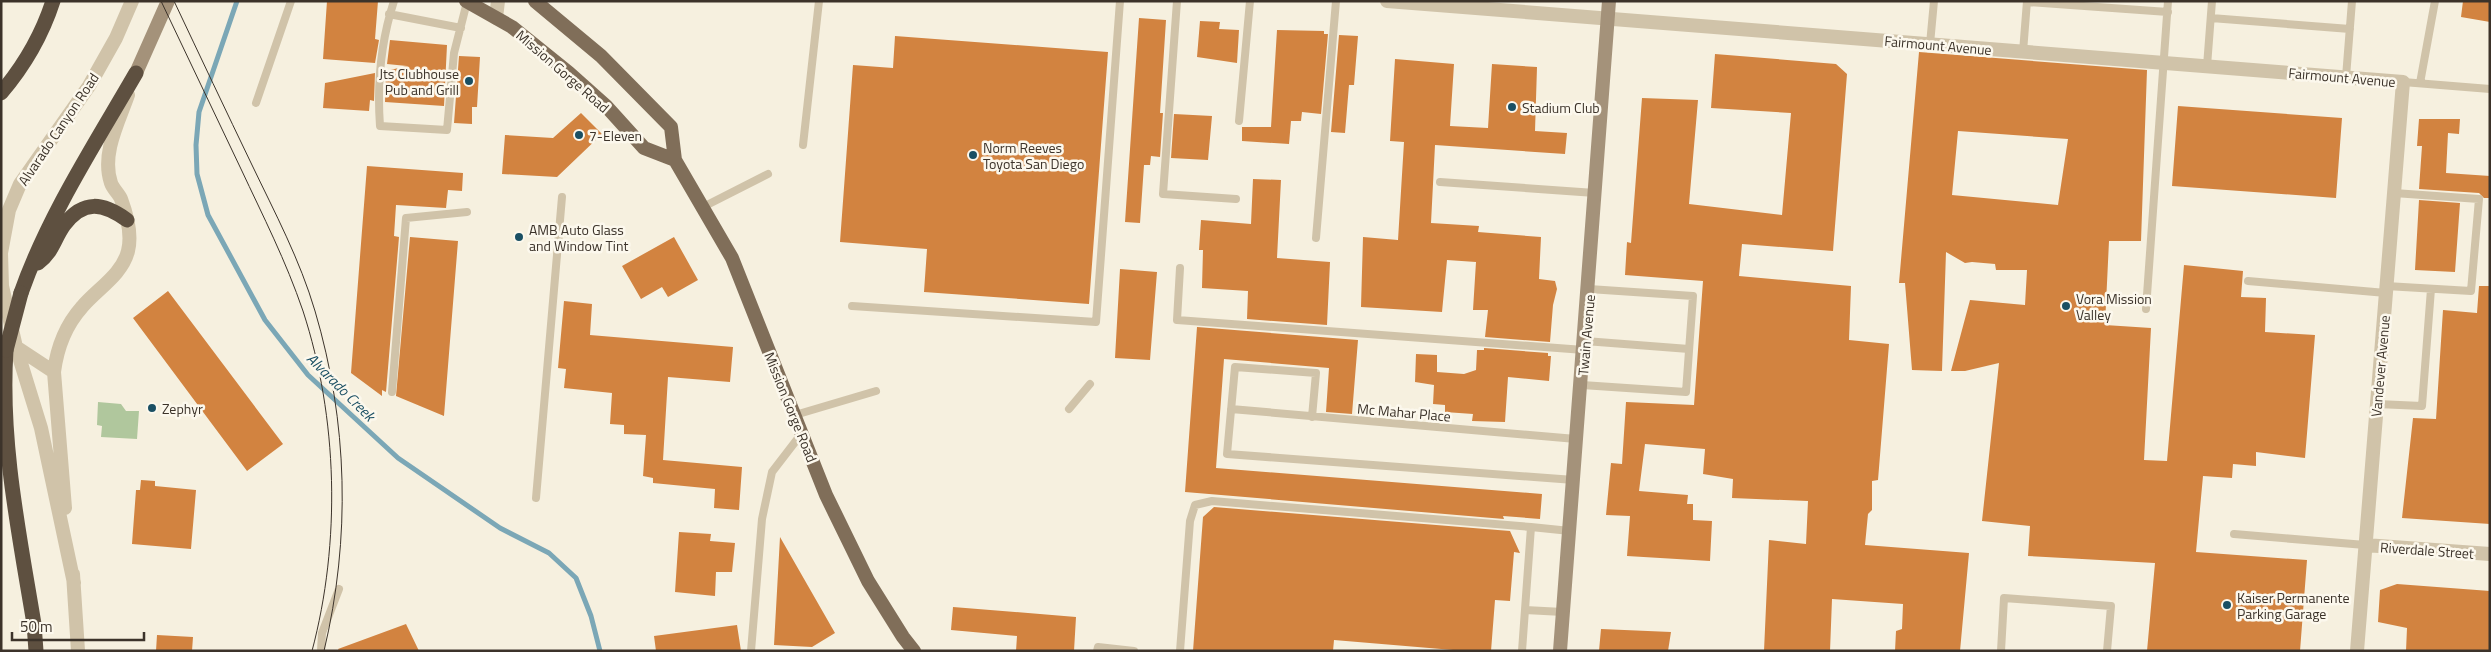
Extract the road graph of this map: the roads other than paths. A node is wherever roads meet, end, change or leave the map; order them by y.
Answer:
1 (53, 1) edge
2 (132, 1) edge
3 (168, 1) edge
4 (291, 1) edge
5 (394, 1) edge
6 (467, 1) edge
7 (498, 1) edge
8 (535, 1) edge
9 (819, 1) edge
10 (1120, 1) edge
11 (1177, 1) edge
12 (1250, 1) edge
13 (1336, 1) edge
14 (1387, 1) edge
15 (1609, 1) edge
16 (1934, 1) edge
17 (2168, 1) edge
18 (2212, 1) edge
19 (2352, 1) edge
20 (2435, 1) edge
21 (2027, 2) edge
22 (2168, 12) junction
23 (390, 14) junction
24 (496, 18) junction
25 (1608, 18) junction
26 (2211, 18) junction
27 (461, 28) junction
28 (2350, 29) junction
29 (1930, 44) junction
30 (2023, 52) junction
31 (2164, 63) junction
32 (2207, 66) junction
33 (136, 73) junction
34 (2346, 77) junction
35 (2403, 82) junction
36 (2420, 83) junction
37 (2490, 89) edge
38 (1, 93) edge
39 (256, 103) dead end
40 (1239, 121) dead end
41 (803, 145) dead end
42 (675, 160) junction
43 (768, 174) dead end
44 (1440, 182) dead end
45 (1595, 193) junction
46 (2394, 193) junction
47 (562, 198) dead end
48 (1236, 199) dead end
49 (703, 207) junction
50 (467, 212) dead end
51 (127, 220) junction
52 (1316, 238) dead end
53 (1180, 268) dead end
54 (29, 270) junction
55 (2248, 282) dead end
56 (2431, 288) junction
57 (1589, 289) junction
58 (2386, 289) junction
59 (852, 306) dead end
60 (2146, 309) dead end
61 (1584, 345) junction
62 (11, 348) junction
63 (1689, 349) junction
64 (54, 372) junction
65 (1090, 384) dead end
66 (1582, 385) junction
67 (876, 391) dead end
68 (392, 392) dead end
69 (2377, 404) junction
70 (1069, 409) dead end
71 (1231, 409) junction
72 (795, 415) junction
73 (1312, 418) junction
74 (802, 433) junction
75 (1576, 439) junction
76 (1574, 480) junction
77 (536, 498) dead end
78 (1531, 527) junction
79 (1570, 531) junction
80 (2234, 534) dead end
81 (2365, 545) junction
82 (2490, 554) edge
83 (74, 583) junction
84 (339, 589) dead end
85 (1525, 610) junction
86 (1563, 612) junction
87 (36, 651) edge
88 (78, 651) edge
89 (321, 651) edge
90 (751, 651) edge
91 (914, 651) edge
92 (1097, 651) edge
93 (1134, 651) edge
94 (1180, 651) edge
95 (1522, 651) edge
96 (1560, 651) edge
97 (2001, 651) edge
98 (2107, 651) edge
99 (2357, 651) edge

1 - 38 highway
2 - 62 street, Alvarado Canyon Road
3 - 33 main road
4 - 39 lane
5 - 23 lane
6 - 24 main road
6 - 27 lane
7 - 24 street
8 - 42 main road, Mission Gorge Road
9 - 41 lane
10 - 59 lane
11 - 48 lane
12 - 40 lane
13 - 52 lane
14 - 25 street, Fairmount Avenue
15 - 25 main road, Twain Avenue
16 - 29 lane
17 - 22 lane
18 - 26 lane
19 - 28 lane
20 - 36 lane
21 - 22 lane
21 - 30 lane
22 - 31 lane
23 - 27 lane
23 - 27 lane
24 - 42 main road, Mission Gorge Road
25 - 29 street, Fairmount Avenue
25 - 45 main road, Twain Avenue
26 - 28 lane
26 - 32 lane
28 - 34 lane
29 - 30 street, Fairmount Avenue
30 - 31 street, Fairmount Avenue
31 - 32 street, Fairmount Avenue
31 - 60 lane
32 - 34 street, Fairmount Avenue
33 - 51 street, Alvarado Canyon Road
33 - 54 highway
34 - 35 street, Fairmount Avenue
35 - 36 lane, Fairmount Avenue
35 - 46 street, Vandever Avenue
36 - 37 lane, Fairmount Avenue
42 - 49 main road, Mission Gorge Road
43 - 49 lane
44 - 45 lane
45 - 57 main road, Twain Avenue
46 - 56 lane
46 - 58 street, Vandever Avenue
47 - 77 lane
49 - 72 main road, Mission Gorge Road
50 - 68 lane
51 - 54 highway
51 - 64 street, Alvarado Canyon Road
53 - 61 lane
54 - 62 highway, bridge
55 - 58 lane
56 - 58 lane
56 - 69 lane
57 - 61 main road, Twain Avenue
57 - 63 lane
58 - 69 street, Vandever Avenue
61 - 63 lane
61 - 66 main road, Twain Avenue
62 - 64 street
62 - 83 street, Alvarado Canyon Road
62 - 87 highway
63 - 66 lane
64 - 83 street, Alvarado Canyon Road
65 - 70 lane
66 - 75 main road, Twain Avenue
67 - 72 lane
69 - 81 street, Vandever Avenue
71 - 73 lane, Mc Mahar Place
71 - 73 lane
71 - 76 lane
72 - 74 main road, Mission Gorge Road
73 - 75 lane, Mc Mahar Place
74 - 90 lane
74 - 91 main road, Mission Gorge Road
75 - 76 main road, Twain Avenue
76 - 79 main road, Twain Avenue
78 - 79 lane
78 - 85 lane
78 - 94 lane
79 - 86 main road, Twain Avenue
80 - 81 lane
81 - 82 street, Riverdale Street
81 - 99 street, Vandever Avenue
83 - 88 street, Alvarado Canyon Road
84 - 89 lane
85 - 86 lane
85 - 95 lane
86 - 96 main road, Twain Avenue
92 - 93 lane
97 - 98 lane

